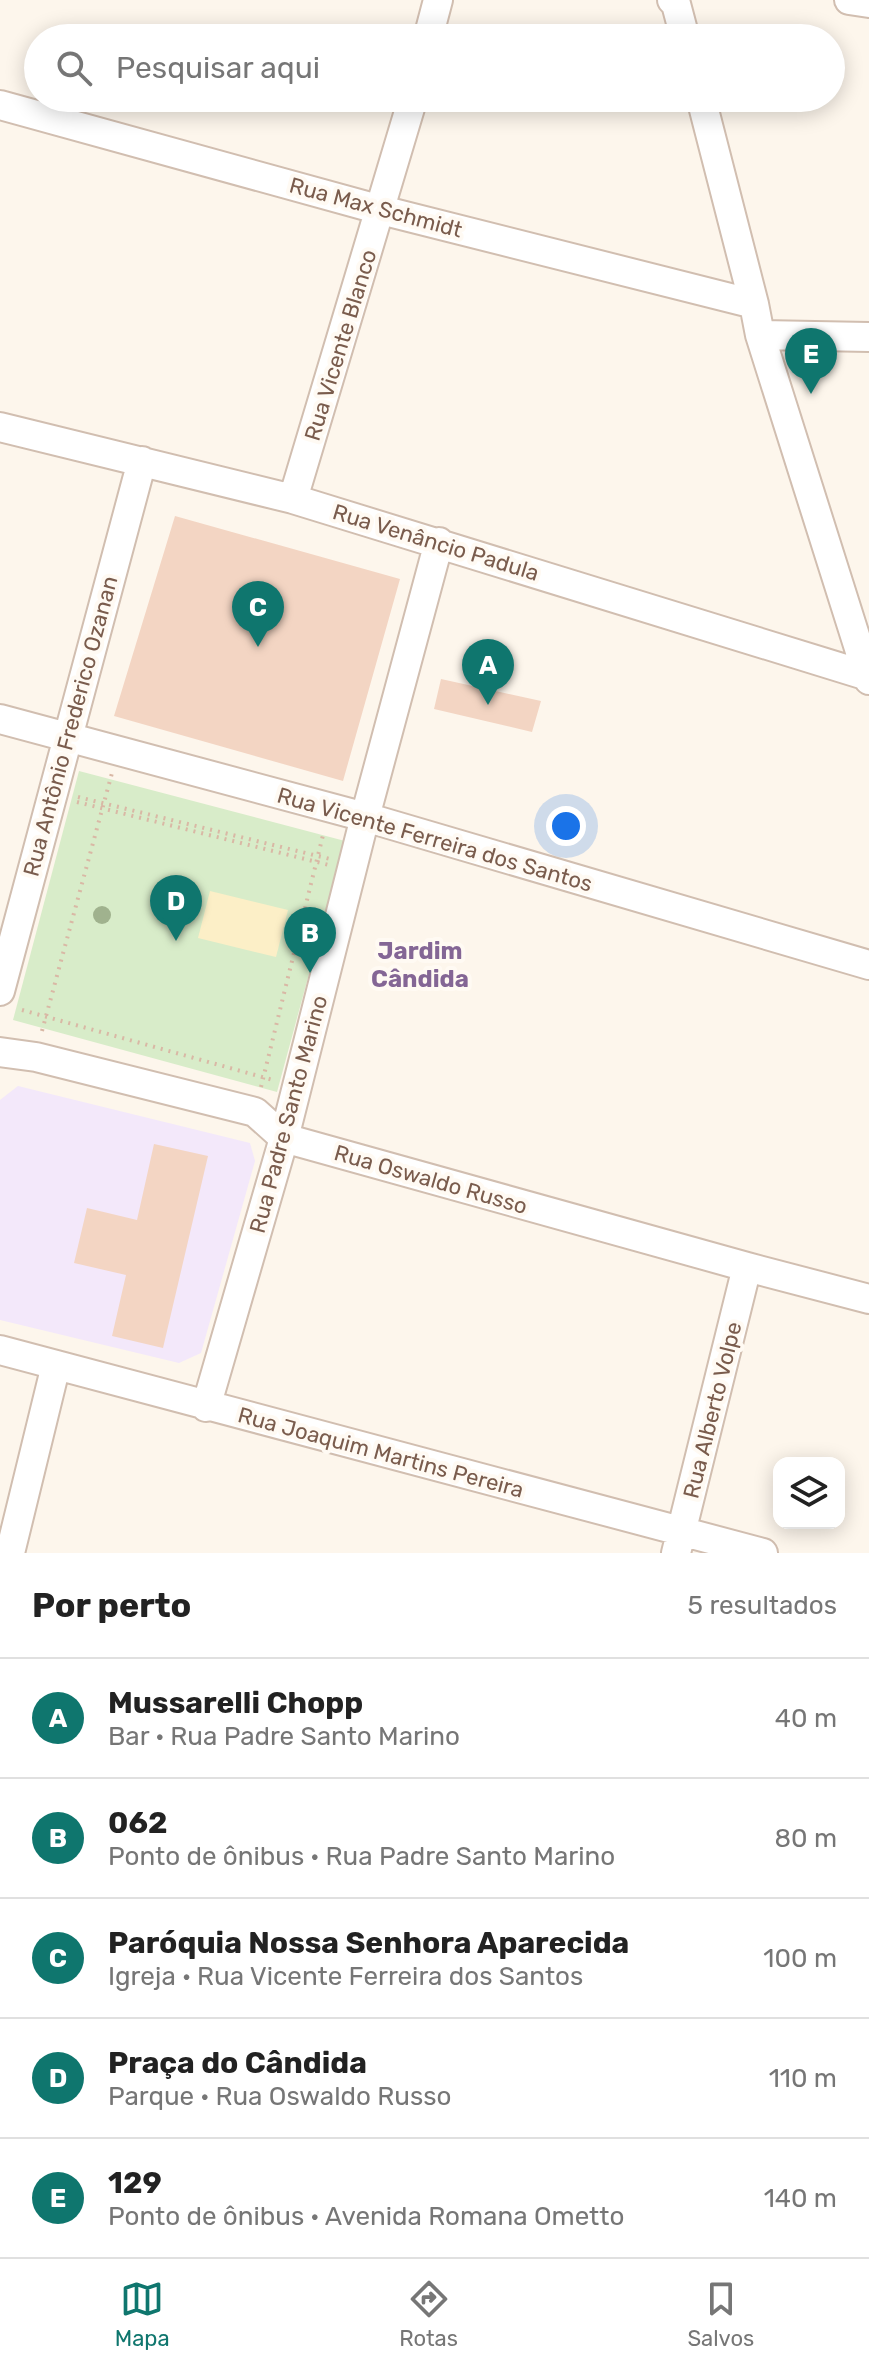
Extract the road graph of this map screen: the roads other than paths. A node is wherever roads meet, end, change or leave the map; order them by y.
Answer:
1 (438, 0) edge
2 (849, 0) edge
3 (682, 1) edge
4 (869, 3) edge
5 (432, 24) edge
6 (684, 24) edge
7 (0, 105) edge
8 (24, 112) edge
9 (25, 112) edge
10 (409, 112) edge
11 (705, 112) edge
12 (381, 210) junction
13 (754, 304) junction
14 (760, 335) junction
15 (869, 337) edge
16 (0, 427) edge
17 (142, 461) junction
18 (293, 499) junction
19 (439, 542) junction
20 (868, 678) edge
21 (0, 719) edge
22 (67, 735) junction
23 (365, 817) junction
24 (869, 965) edge
25 (0, 991) edge
26 (0, 1052) edge
27 (284, 1138) junction
28 (747, 1267) junction
29 (869, 1299) edge
30 (0, 1350) edge
31 (56, 1365) junction
32 (206, 1407) junction
33 (679, 1542) edge
34 (10, 1553) edge
35 (763, 1553) edge

1 - 5 street
2 - 4 street
3 - 6 street
7 - 8 street, Rua Max Schmidt
9 - 12 street, Rua Max Schmidt
10 - 12 street, Rua Vicente Blanco
11 - 13 street
12 - 13 street, Rua Max Schmidt
12 - 18 street, Rua Vicente Blanco
13 - 14 street
14 - 15 street
14 - 20 street
16 - 17 street, Rua Venâncio Padula
17 - 18 street, Rua Venâncio Padula
17 - 22 street, Rua Antônio Frederico Ozanan
18 - 19 street, Rua Venâncio Padula
19 - 20 street, Rua Venâncio Padula
19 - 23 street, Rua Padre Santo Marino
21 - 22 street, Rua Vicente Ferreira dos Santos
22 - 23 street, Rua Vicente Ferreira dos Santos
22 - 25 street, Rua Antônio Frederico Ozanan
23 - 24 street, Rua Vicente Ferreira dos Santos
23 - 27 street, Rua Padre Santo Marino
26 - 27 street, Rua Oswaldo Russo
27 - 28 street, Rua Oswaldo Russo
27 - 32 street, Rua Padre Santo Marino
28 - 29 street, Rua Oswaldo Russo
28 - 33 street, Rua Alberto Volpe
30 - 31 street, Rua Joaquim Martins Pereira
31 - 32 street, Rua Joaquim Martins Pereira
31 - 34 street
32 - 33 street, Rua Joaquim Martins Pereira
33 - 35 street, Rua Joaquim Martins Pereira

